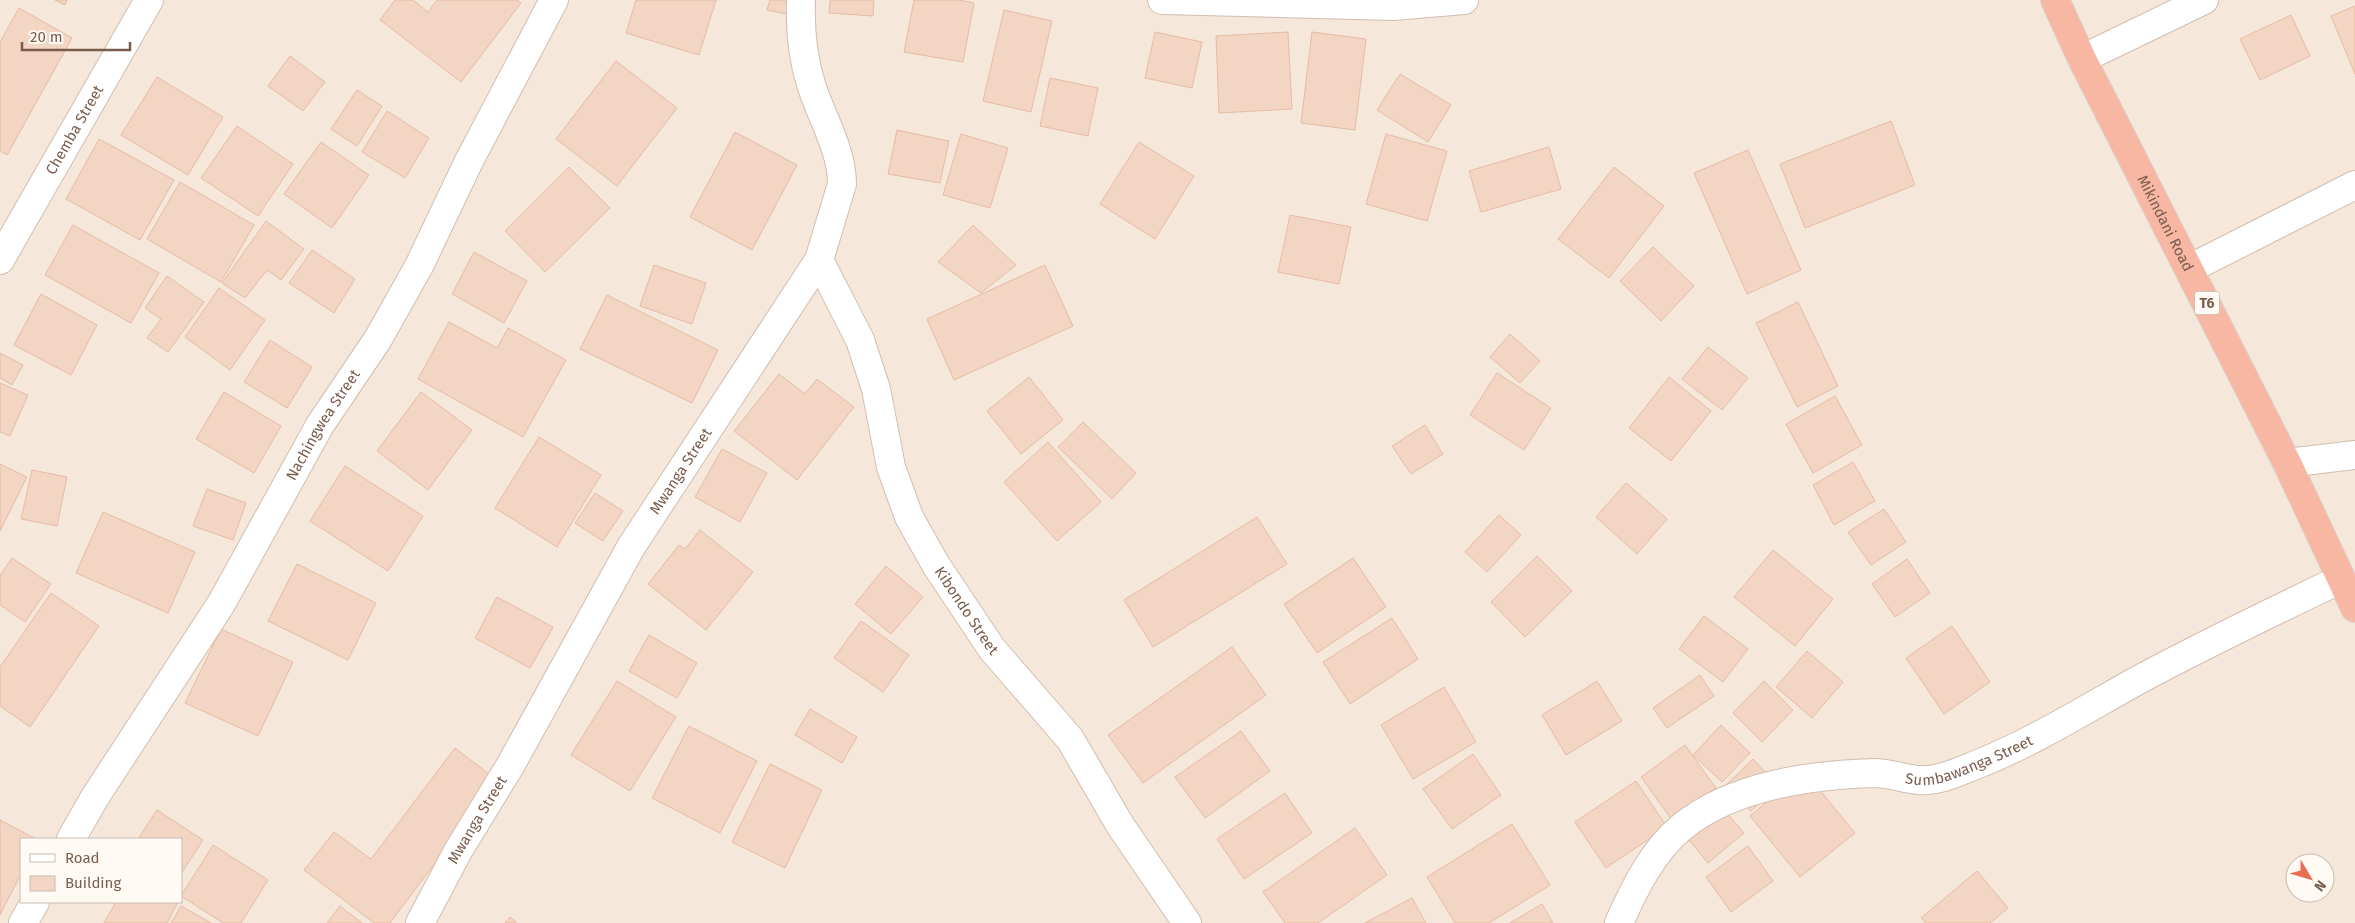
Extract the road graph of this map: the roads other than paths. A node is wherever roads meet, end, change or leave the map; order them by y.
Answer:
1 (150, 0) edge
2 (554, 0) edge
3 (801, 0) edge
4 (1162, 0) edge
5 (1464, 0) edge
6 (2055, 0) edge
7 (2204, 0) edge
8 (1226, 1) edge
9 (2082, 60) junction
10 (2355, 185) edge
11 (0, 260) edge
12 (819, 260) junction
13 (2189, 269) junction
14 (2355, 455) edge
15 (2287, 463) junction
16 (2341, 579) junction
17 (2355, 608) edge
18 (72, 838) edge
19 (34, 903) edge
20 (23, 923) edge
21 (420, 923) edge
22 (1187, 923) edge
23 (1619, 923) edge

1 - 11 street, Chemba Street
2 - 18 street, Nachingwea Street
3 - 12 street, Mwanga Street
4 - 8 street
5 - 8 street
6 - 9 highway, Mikindani Road / T6
7 - 9 street
9 - 13 highway, Mikindani Road / T6
10 - 13 street
12 - 21 street, Mwanga Street
12 - 22 street, Kibondo Street
13 - 15 highway, Mikindani Road / T6
14 - 15 street
15 - 16 highway, Mikindani Road / T6
16 - 17 highway, Mikindani Road / T6
16 - 23 street, Sumbawanga Street
19 - 20 street

